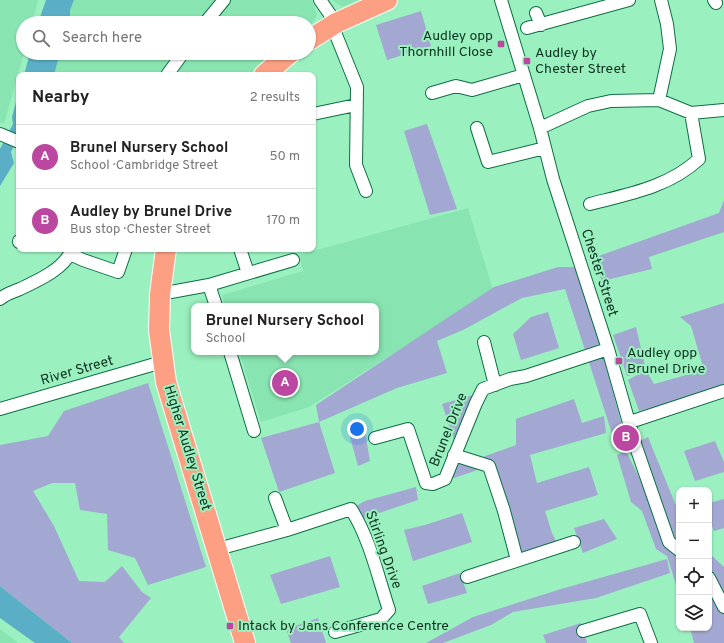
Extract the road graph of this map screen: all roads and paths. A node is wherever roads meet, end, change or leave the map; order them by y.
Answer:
1 (224, 0) edge
2 (320, 0) edge
3 (388, 0) edge
4 (501, 0) edge
5 (629, 0) edge
6 (661, 0) edge
7 (536, 13) dead end
8 (211, 16) edge
9 (334, 24) junction
10 (541, 25) junction
11 (527, 28) dead end
12 (316, 36) edge
13 (178, 60) edge
14 (282, 60) edge
15 (169, 72) edge
16 (268, 72) edge
17 (524, 75) junction
18 (432, 93) dead end
19 (659, 100) junction
20 (356, 105) junction
21 (724, 110) edge
22 (316, 113) edge
23 (691, 113) junction
24 (477, 128) dead end
25 (540, 128) junction
26 (0, 135) edge
27 (16, 141) edge
28 (545, 148) junction
29 (366, 191) dead end
30 (590, 204) dead end
31 (70, 252) edge
32 (72, 252) edge
33 (125, 252) edge
34 (166, 252) edge
35 (241, 252) edge
36 (293, 260) dead end
37 (248, 273) junction
38 (209, 285) junction
39 (160, 294) junction
40 (0, 299) edge
41 (215, 303) edge
42 (484, 342) dead end
43 (608, 349) junction
44 (231, 355) edge
45 (162, 362) junction
46 (495, 385) junction
47 (724, 391) edge
48 (0, 409) edge
49 (630, 422) junction
50 (254, 431) dead end
51 (375, 438) dead end
52 (454, 455) junction
53 (275, 498) dead end
54 (287, 530) junction
55 (574, 542) dead end
56 (676, 548) edge
57 (218, 549) junction
58 (517, 560) junction
59 (467, 577) dead end
60 (712, 584) edge
61 (724, 607) edge
62 (583, 631) dead end
63 (335, 632) dead end
64 (245, 643) edge
65 (651, 643) edge

1 - 8 street
2 - 9 street
3 - 9 highway
4 - 17 street, Chester Street
5 - 10 street
6 - 19 street
7 - 10 street
9 - 12 highway
9 - 20 street
10 - 11 street
13 - 15 street
14 - 16 highway
17 - 18 street
17 - 25 street, Chester Street
19 - 23 street
19 - 25 street
20 - 22 street
20 - 29 street
21 - 23 street
23 - 30 street
24 - 28 street
25 - 28 street, Chester Street
26 - 27 street
28 - 43 street, Chester Street
31 - 40 street
32 - 33 street
34 - 39 highway, Higher Audley Street
35 - 37 street
36 - 37 street
37 - 38 street
38 - 39 street
38 - 41 street
39 - 45 highway, Higher Audley Street
42 - 46 street
43 - 46 street, Brunel Drive
43 - 49 street, Chester Street
44 - 50 street
45 - 48 street, River Street
45 - 57 highway, Higher Audley Street
46 - 52 street, Brunel Drive
47 - 49 street
49 - 56 street, Chester Street
51 - 52 street, Brunel Drive
52 - 58 street
53 - 54 street
54 - 57 street, Stirling Drive
54 - 63 street, Stirling Drive
55 - 58 street
57 - 64 highway, Higher Audley Street
58 - 59 street
60 - 61 street
62 - 65 street

